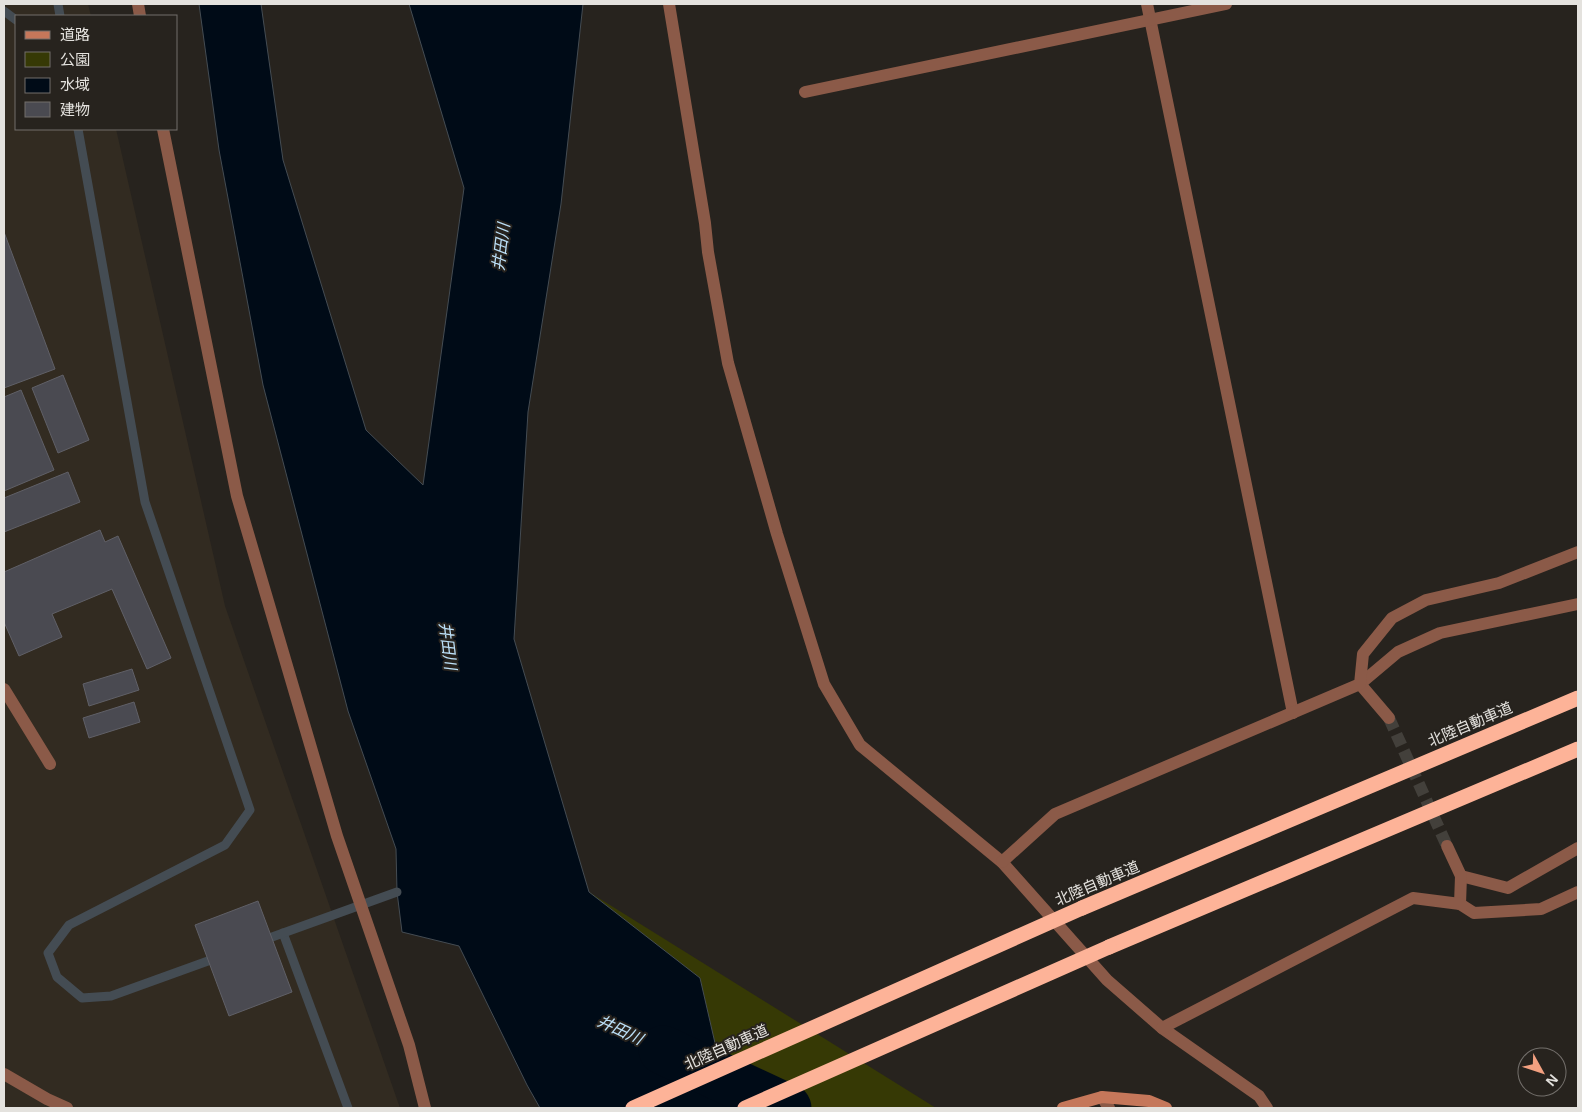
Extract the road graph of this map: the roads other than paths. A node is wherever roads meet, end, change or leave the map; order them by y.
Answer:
1 (668, 4) edge
2 (1147, 4) edge
3 (1226, 4) edge
4 (1150, 20) junction
5 (805, 92) dead end
6 (163, 130) edge
7 (1578, 552) edge
8 (1578, 604) edge
9 (1360, 684) junction
10 (4, 689) edge
11 (1578, 698) edge
12 (1293, 713) junction
13 (1389, 718) tunnel mouth
14 (1578, 749) edge
15 (50, 764) dead end
16 (1447, 846) tunnel mouth
17 (1578, 848) edge
18 (1002, 862) junction
19 (1461, 876) junction
20 (1578, 892) edge
21 (1460, 904) junction
22 (1162, 1028) junction
23 (4, 1074) edge
24 (1102, 1096) junction
25 (67, 1108) edge
26 (426, 1108) edge
27 (633, 1108) edge
28 (745, 1108) edge
29 (1062, 1108) edge
30 (1109, 1108) edge
31 (1166, 1108) edge
32 (1267, 1108) edge

1 - 18 street
2 - 4 street
3 - 4 street
4 - 5 street
4 - 12 street
6 - 26 street
7 - 9 street
8 - 9 street
9 - 12 street
9 - 13 street
10 - 15 street
11 - 27 highway, 北陸自動車道, bridge
12 - 18 street
14 - 28 highway, bridge
16 - 19 street
17 - 19 street
18 - 22 street
19 - 21 street
20 - 21 street
21 - 22 street
22 - 32 street
23 - 25 street
24 - 29 street
24 - 30 street
24 - 31 street

